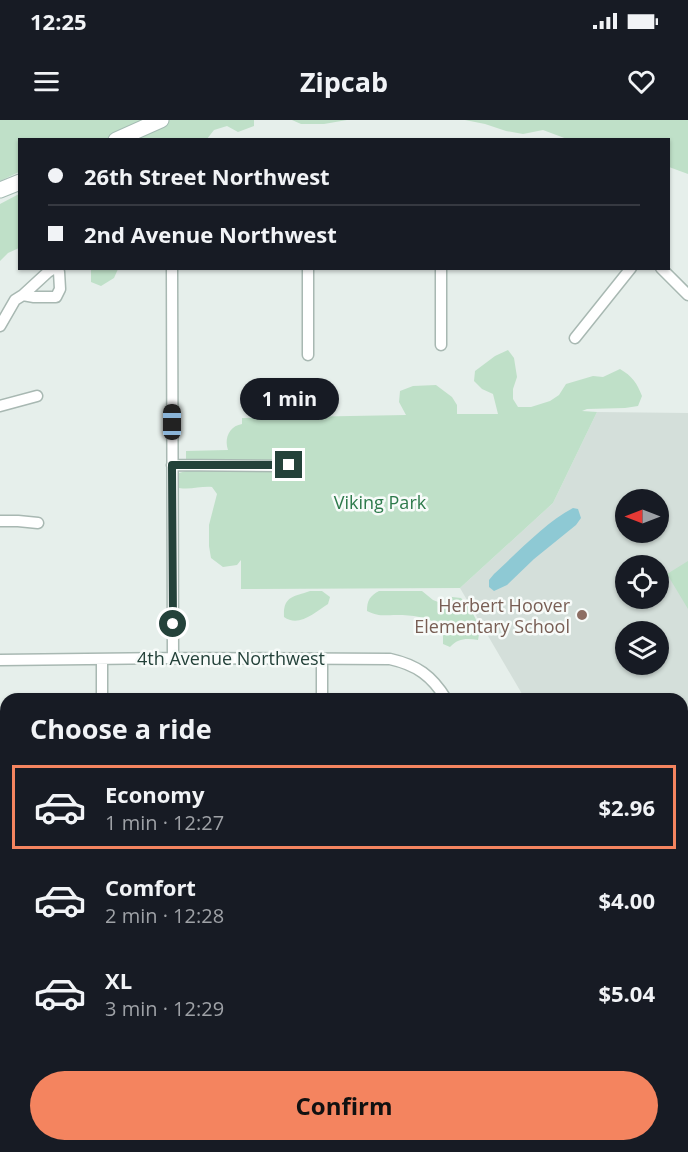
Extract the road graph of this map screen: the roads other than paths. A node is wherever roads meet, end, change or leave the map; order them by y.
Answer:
1 (161, 120) edge
2 (120, 138) edge
3 (18, 183) edge
4 (0, 190) edge
5 (52, 270) edge
6 (57, 270) edge
7 (172, 270) edge
8 (308, 270) edge
9 (441, 270) edge
10 (629, 270) edge
11 (663, 270) edge
12 (23, 295) junction
13 (688, 296) edge
14 (0, 326) edge
15 (574, 338) dead end
16 (441, 345) dead end
17 (308, 355) dead end
18 (37, 396) dead end
19 (0, 406) edge
20 (172, 465) junction
21 (289, 465) dead end
22 (0, 521) edge
23 (38, 523) dead end
24 (173, 658) junction
25 (322, 658) junction
26 (102, 659) junction
27 (0, 660) edge
28 (102, 693) edge
29 (322, 693) edge
30 (441, 693) edge

1 - 2 main road
3 - 4 main road
5 - 12 street
6 - 12 street
7 - 20 street
8 - 17 street
9 - 16 street
10 - 15 street
11 - 13 street
12 - 14 street
18 - 19 street
20 - 21 street
20 - 24 street
22 - 23 street
24 - 25 street, 4th Avenue Northwest
24 - 26 street, 4th Avenue Northwest
25 - 29 street
25 - 30 street, 4th Avenue Northwest
26 - 27 street, 4th Avenue Northwest
26 - 28 street

